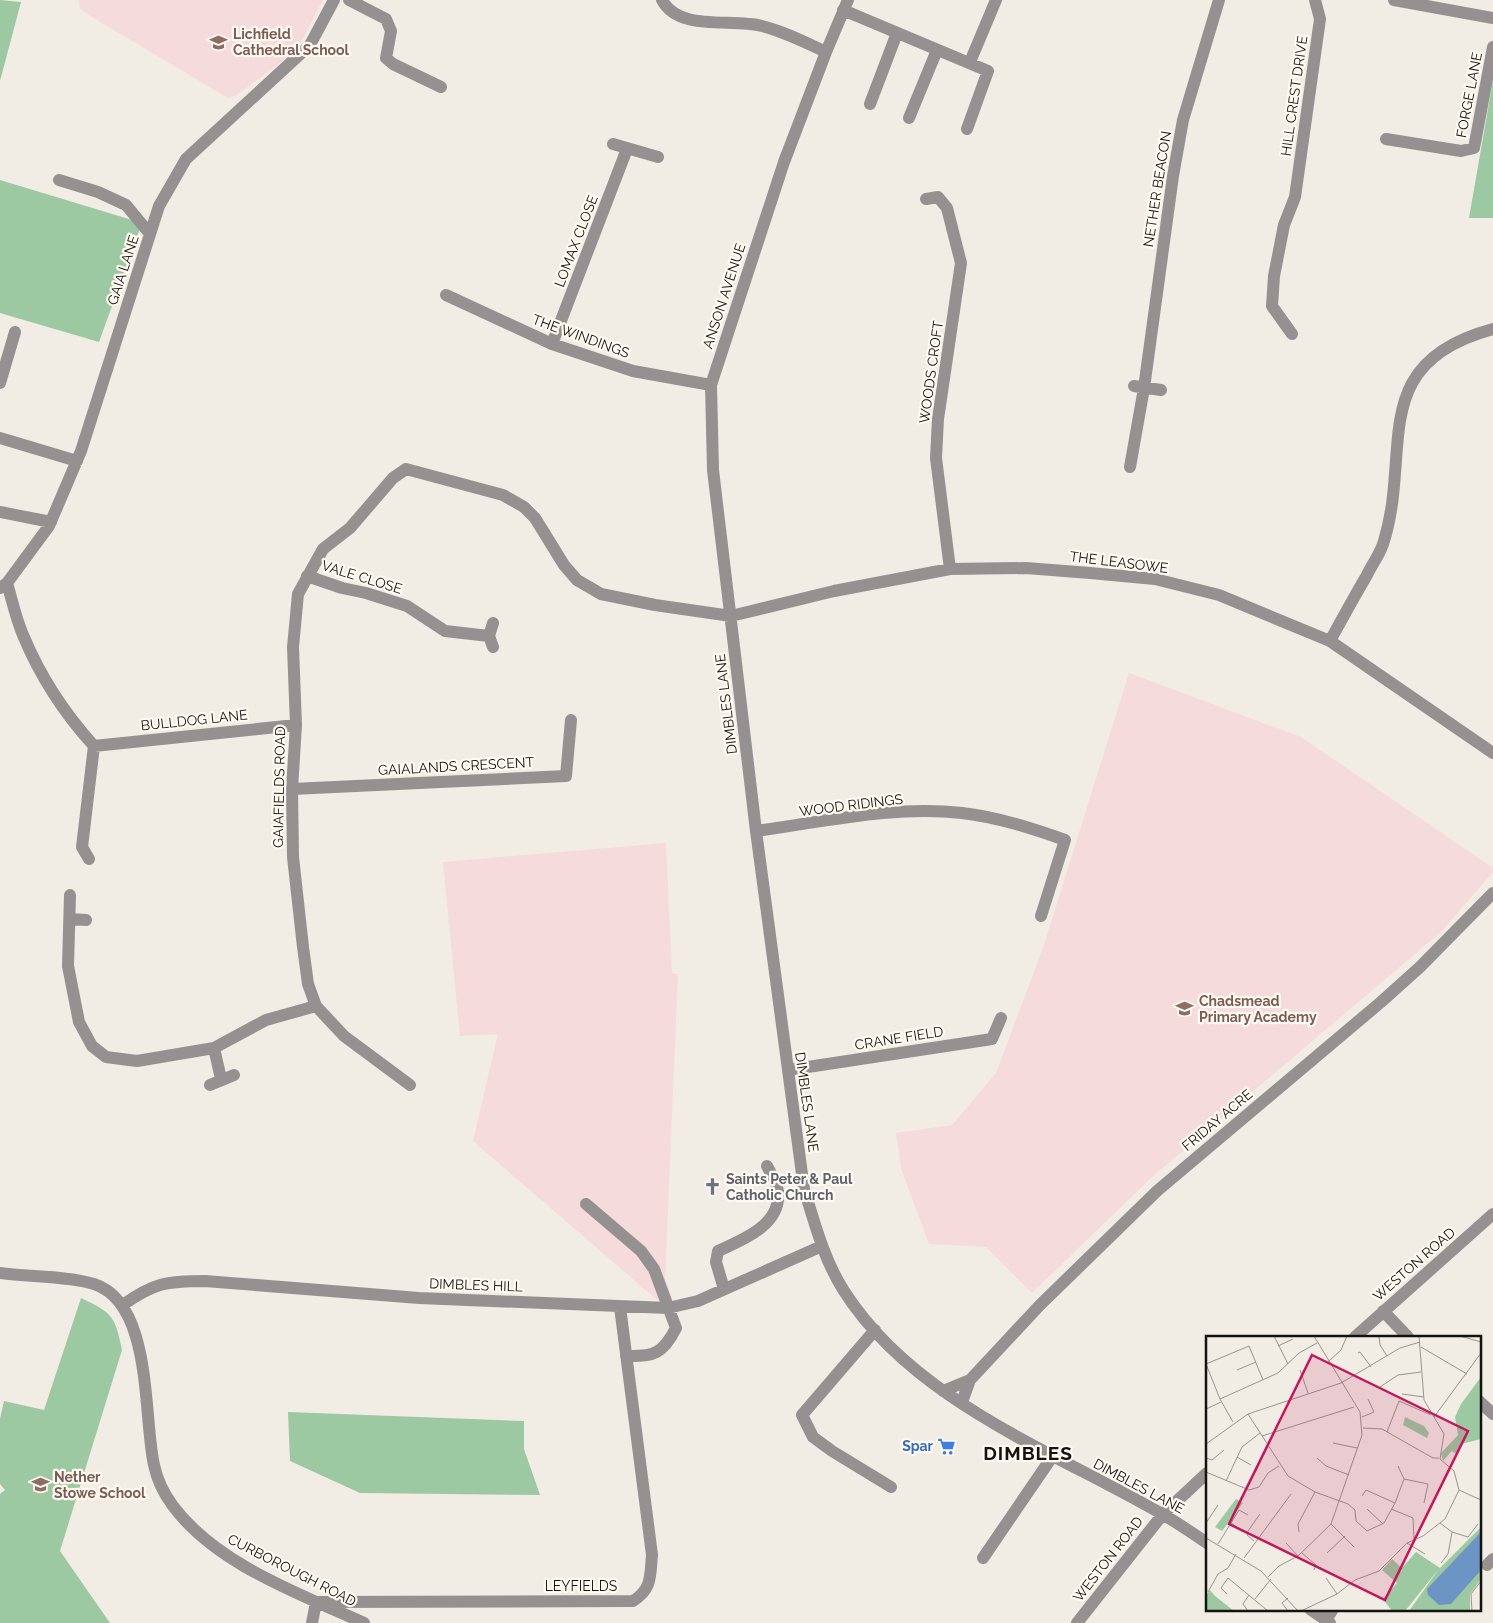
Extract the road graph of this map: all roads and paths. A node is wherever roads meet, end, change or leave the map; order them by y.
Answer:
1 (334, 0) edge
2 (349, 0) edge
3 (662, 0) edge
4 (996, 0) edge
5 (1220, 0) edge
6 (1315, 0) edge
7 (1394, 0) edge
8 (846, 5) edge
9 (1493, 18) edge
10 (897, 33) junction
11 (1493, 47) edge
12 (937, 50) junction
13 (826, 52) junction
14 (970, 62) junction
15 (441, 87) dead end
16 (870, 104) dead end
17 (909, 118) dead end
18 (967, 129) dead end
19 (1386, 139) dead end
20 (613, 144) dead end
21 (628, 149) junction
22 (658, 157) dead end
23 (59, 180) dead end
24 (926, 199) dead end
25 (150, 234) junction
26 (446, 295) dead end
27 (1493, 329) edge
28 (14, 332) dead end
29 (1292, 334) dead end
30 (552, 344) junction
31 (0, 383) edge
32 (711, 385) junction
33 (1139, 387) junction
34 (1161, 390) dead end
35 (0, 438) edge
36 (77, 461) junction
37 (1130, 467) dead end
38 (0, 512) edge
39 (51, 522) junction
40 (950, 569) junction
41 (307, 576) junction
42 (4, 586) edge
43 (731, 616) junction
44 (493, 623) dead end
45 (1330, 641) junction
46 (571, 720) dead end
47 (296, 725) junction
48 (94, 746) junction
49 (1493, 753) edge
50 (292, 790) junction
51 (756, 831) junction
52 (89, 859) dead end
53 (1493, 893) edge
54 (70, 895) dead end
55 (1042, 916) dead end
56 (70, 918) junction
57 (86, 920) dead end
58 (316, 1006) junction
59 (1001, 1018) dead end
60 (214, 1048) junction
61 (788, 1070) junction
62 (234, 1075) dead end
63 (410, 1085) dead end
64 (767, 1166) dead end
65 (586, 1204) dead end
66 (1493, 1214) edge
67 (822, 1246) junction
68 (0, 1274) edge
69 (724, 1289) junction
70 (123, 1305) junction
71 (620, 1307) junction
72 (668, 1308) junction
73 (1383, 1310) junction
74 (875, 1330) junction
75 (1356, 1336) edge
76 (1407, 1336) edge
77 (626, 1356) junction
78 (970, 1380) junction
79 (943, 1391) junction
80 (962, 1402) junction
81 (1480, 1402) edge
82 (1493, 1414) edge
83 (1052, 1457) junction
84 (1206, 1474) edge
85 (891, 1487) dead end
86 (1163, 1514) junction
87 (1206, 1542) edge
88 (982, 1558) dead end
89 (316, 1602) junction
90 (1312, 1610) edge
91 (1330, 1617) edge
92 (312, 1623) edge
93 (364, 1623) edge
94 (1077, 1623) edge

1 - 25 street, GAIA LANE
2 - 15 street
3 - 13 street
4 - 14 street
5 - 33 street, NETHER BEACON
6 - 29 street, HILL CREST DRIVE
7 - 9 street
8 - 10 street
8 - 13 street, ANSON AVENUE
10 - 12 street
10 - 16 street
11 - 19 street, FORGE LANE
12 - 14 street
12 - 17 street
13 - 32 street, ANSON AVENUE
14 - 18 street
20 - 21 street
21 - 22 street
21 - 30 street, LOMAX CLOSE
23 - 25 street
24 - 40 street, WOODS CROFT
25 - 36 street, GAIA LANE
26 - 30 street, THE WINDINGS
27 - 45 street
28 - 31 street
30 - 32 street, THE WINDINGS
32 - 43 street, ANSON AVENUE
33 - 34 street
33 - 37 street, NETHER BEACON
35 - 36 street
36 - 39 street, GAIA LANE
38 - 39 street
39 - 42 street, GAIA LANE
40 - 43 street, THE LEASOWE
40 - 45 street, THE LEASOWE
41 - 43 street, GAIAFIELDS ROAD
41 - 44 street, VALE CLOSE
41 - 47 street, GAIAFIELDS ROAD
42 - 48 street
43 - 51 street, DIMBLES LANE
45 - 49 street, THE LEASOWE
46 - 50 street, GAIALANDS CRESCENT
47 - 48 street, BULLDOG LANE
47 - 50 street, GAIAFIELDS ROAD
48 - 52 street
50 - 58 street, GAIAFIELDS ROAD
51 - 55 street, WOOD RIDINGS
51 - 61 street, DIMBLES LANE
53 - 78 street, FRIDAY ACRE
54 - 56 street
56 - 57 street
56 - 60 street
58 - 60 street
58 - 63 street, GAIAFIELDS ROAD
59 - 61 street, CRANE FIELD
60 - 62 street
61 - 67 street, DIMBLES LANE
64 - 69 street
65 - 72 street
66 - 73 street, WESTON ROAD
67 - 69 street, DIMBLES HILL
67 - 74 street, DIMBLES LANE
68 - 70 street, CURBOROUGH ROAD
69 - 72 street, DIMBLES HILL
70 - 71 street, DIMBLES HILL
70 - 89 street, CURBOROUGH ROAD
71 - 72 street, DIMBLES HILL
71 - 77 street, LEYFIELDS
72 - 77 street
73 - 75 street, WESTON ROAD
73 - 76 street
74 - 79 street, DIMBLES LANE
74 - 85 street
77 - 89 street, LEYFIELDS
78 - 79 street, FRIDAY ACRE
78 - 80 street, FRIDAY ACRE
79 - 80 street, DIMBLES LANE
80 - 83 street, DIMBLES LANE
81 - 82 street
83 - 86 street, DIMBLES LANE
83 - 88 street
84 - 86 street, WESTON ROAD
86 - 87 street, DIMBLES LANE
86 - 94 street, WESTON ROAD
89 - 92 street
89 - 93 street, CURBOROUGH ROAD
90 - 91 street

